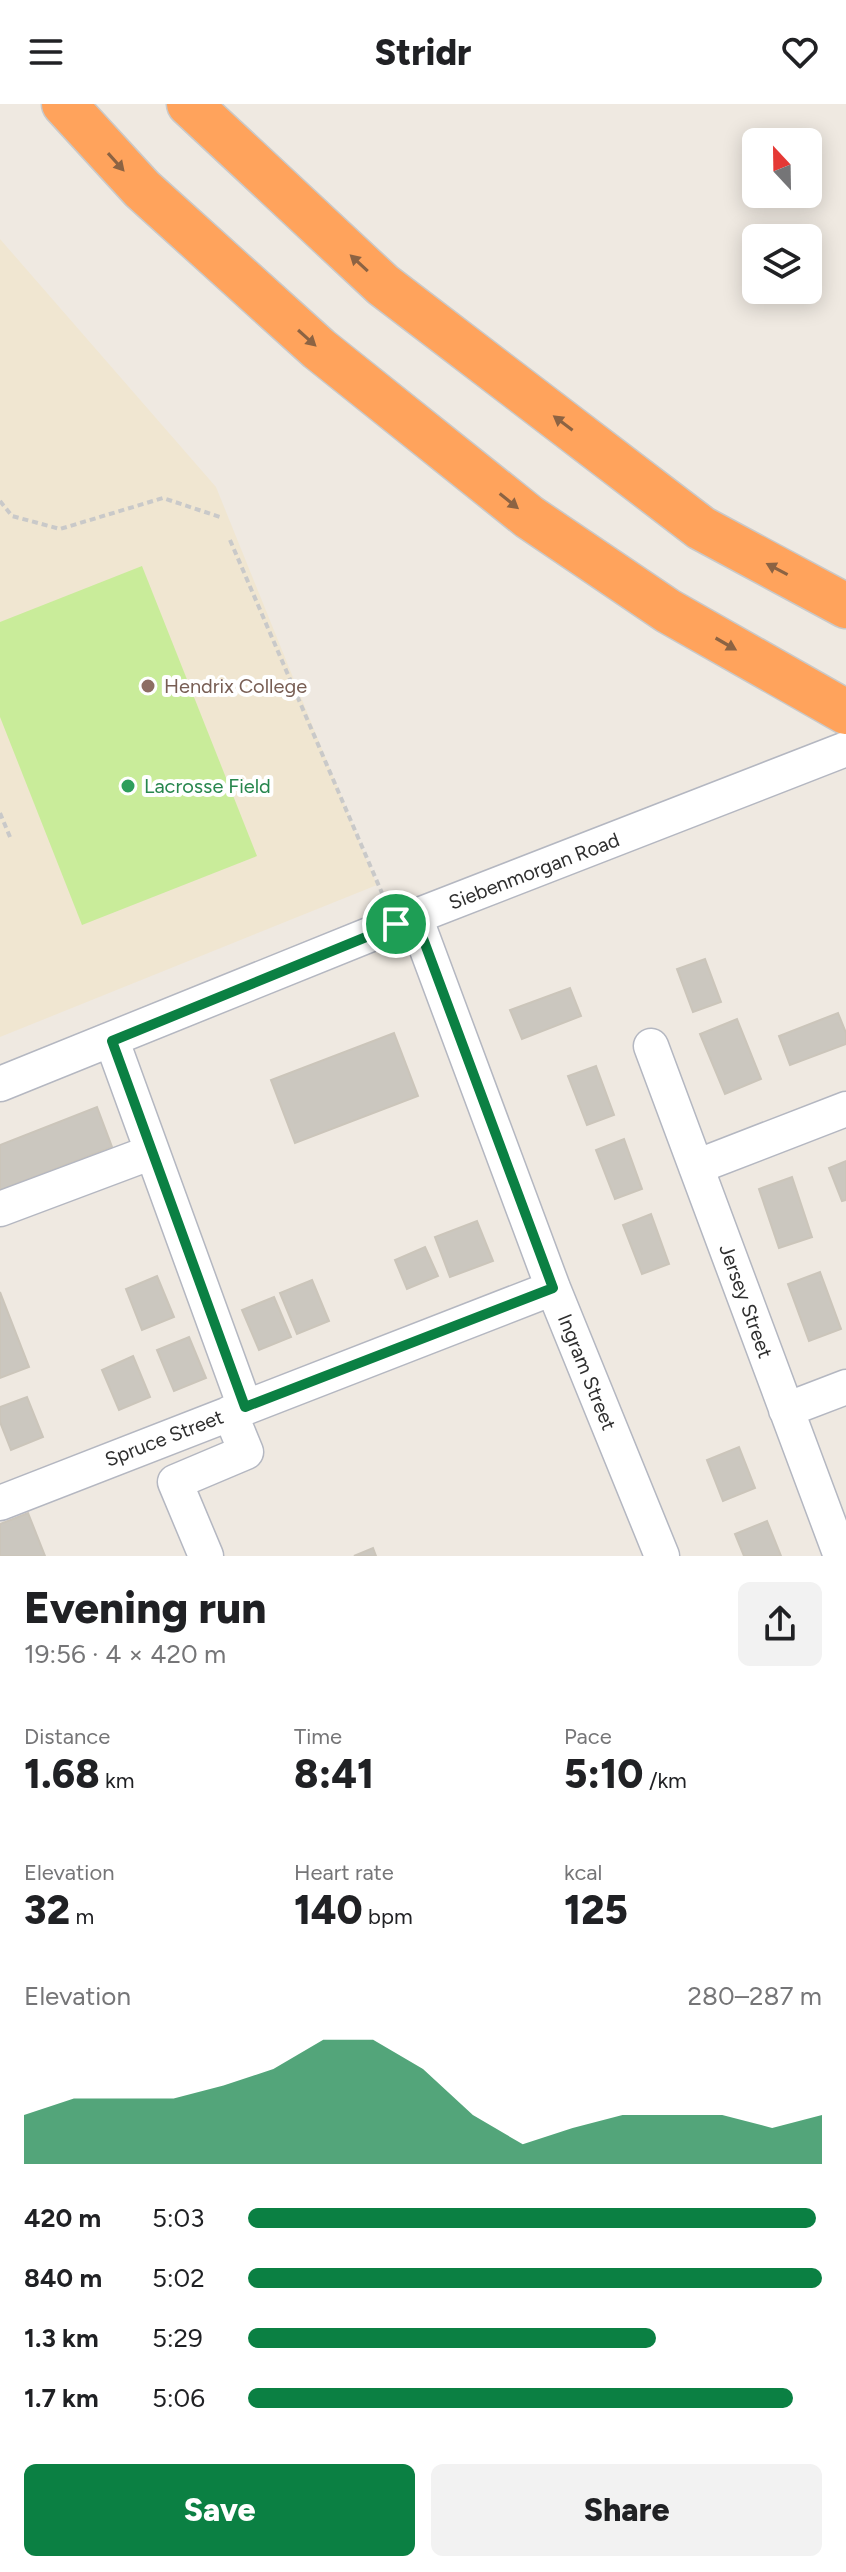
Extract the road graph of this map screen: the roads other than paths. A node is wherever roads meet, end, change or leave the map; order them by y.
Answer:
1 (64, 104) edge
2 (189, 104) edge
3 (846, 606) edge
4 (846, 712) edge
5 (846, 749) edge
6 (405, 921) junction
7 (112, 1041) junction
8 (651, 1046) dead end
9 (0, 1084) edge
10 (846, 1109) edge
11 (152, 1152) junction
12 (696, 1167) junction
13 (0, 1209) edge
14 (553, 1288) junction
15 (846, 1387) edge
16 (238, 1410) junction
17 (786, 1410) junction
18 (0, 1503) edge
19 (206, 1556) edge
20 (662, 1556) edge
21 (841, 1556) edge

1 -> 4 highway
3 -> 2 highway
5 - 6 street, Siebenmorgan Road
6 - 7 street, Siebenmorgan Road
6 - 14 street, Ingram Street
7 - 9 street, Siebenmorgan Road
7 - 11 street
8 - 12 street, Jersey Street
10 - 12 street
11 - 13 street
11 - 16 street
12 - 17 street, Jersey Street
14 - 16 street, Spruce Street
14 - 20 street, Ingram Street
15 - 17 street
16 - 18 street, Spruce Street
16 - 19 street
17 - 21 street, Jersey Street

